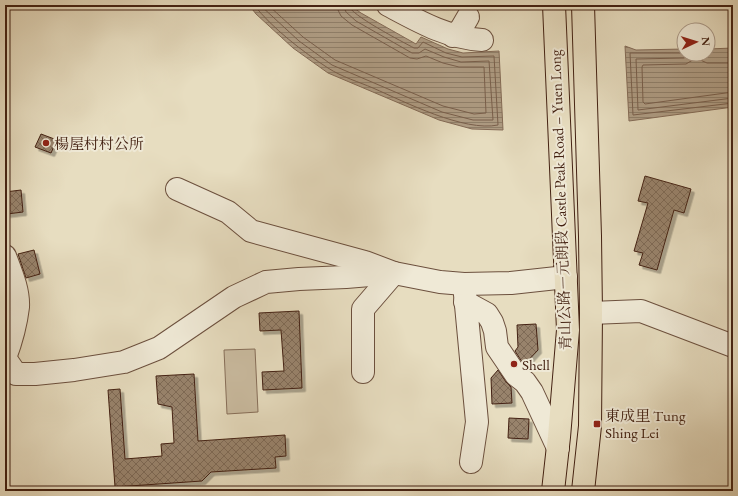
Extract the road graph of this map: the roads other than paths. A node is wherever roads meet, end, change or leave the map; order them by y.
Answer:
1 (388, 5) edge
2 (583, 5) edge
3 (551, 8) edge
4 (468, 17) dead end
5 (453, 36) junction
6 (482, 40) dead end
7 (177, 189) dead end
8 (5, 256) edge
9 (394, 273) junction
10 (566, 277) junction
11 (465, 293) junction
12 (12, 307) edge
13 (591, 313) junction
14 (733, 346) edge
15 (5, 358) edge
16 (363, 372) dead end
17 (558, 448) junction
18 (471, 462) dead end
19 (553, 491) edge
20 (583, 491) edge

1 - 5 street
2 - 13 main road, 青山公路－元朗段 Castle Peak Road – Yuen Long
3 - 10 main road, 青山公路－元朗段 Castle Peak Road – Yuen Long
4 - 5 street
5 - 6 street
7 - 9 street
8 - 12 street
9 - 11 street
9 - 15 street
9 - 16 street
10 - 11 street
10 - 17 main road, 青山公路－元朗段 Castle Peak Road – Yuen Long
11 - 17 street
11 - 18 street
12 - 15 street
13 - 14 street
13 - 20 main road, 青山公路－元朗段 Castle Peak Road – Yuen Long
17 - 19 main road, 青山公路－元朗段 Castle Peak Road – Yuen Long

